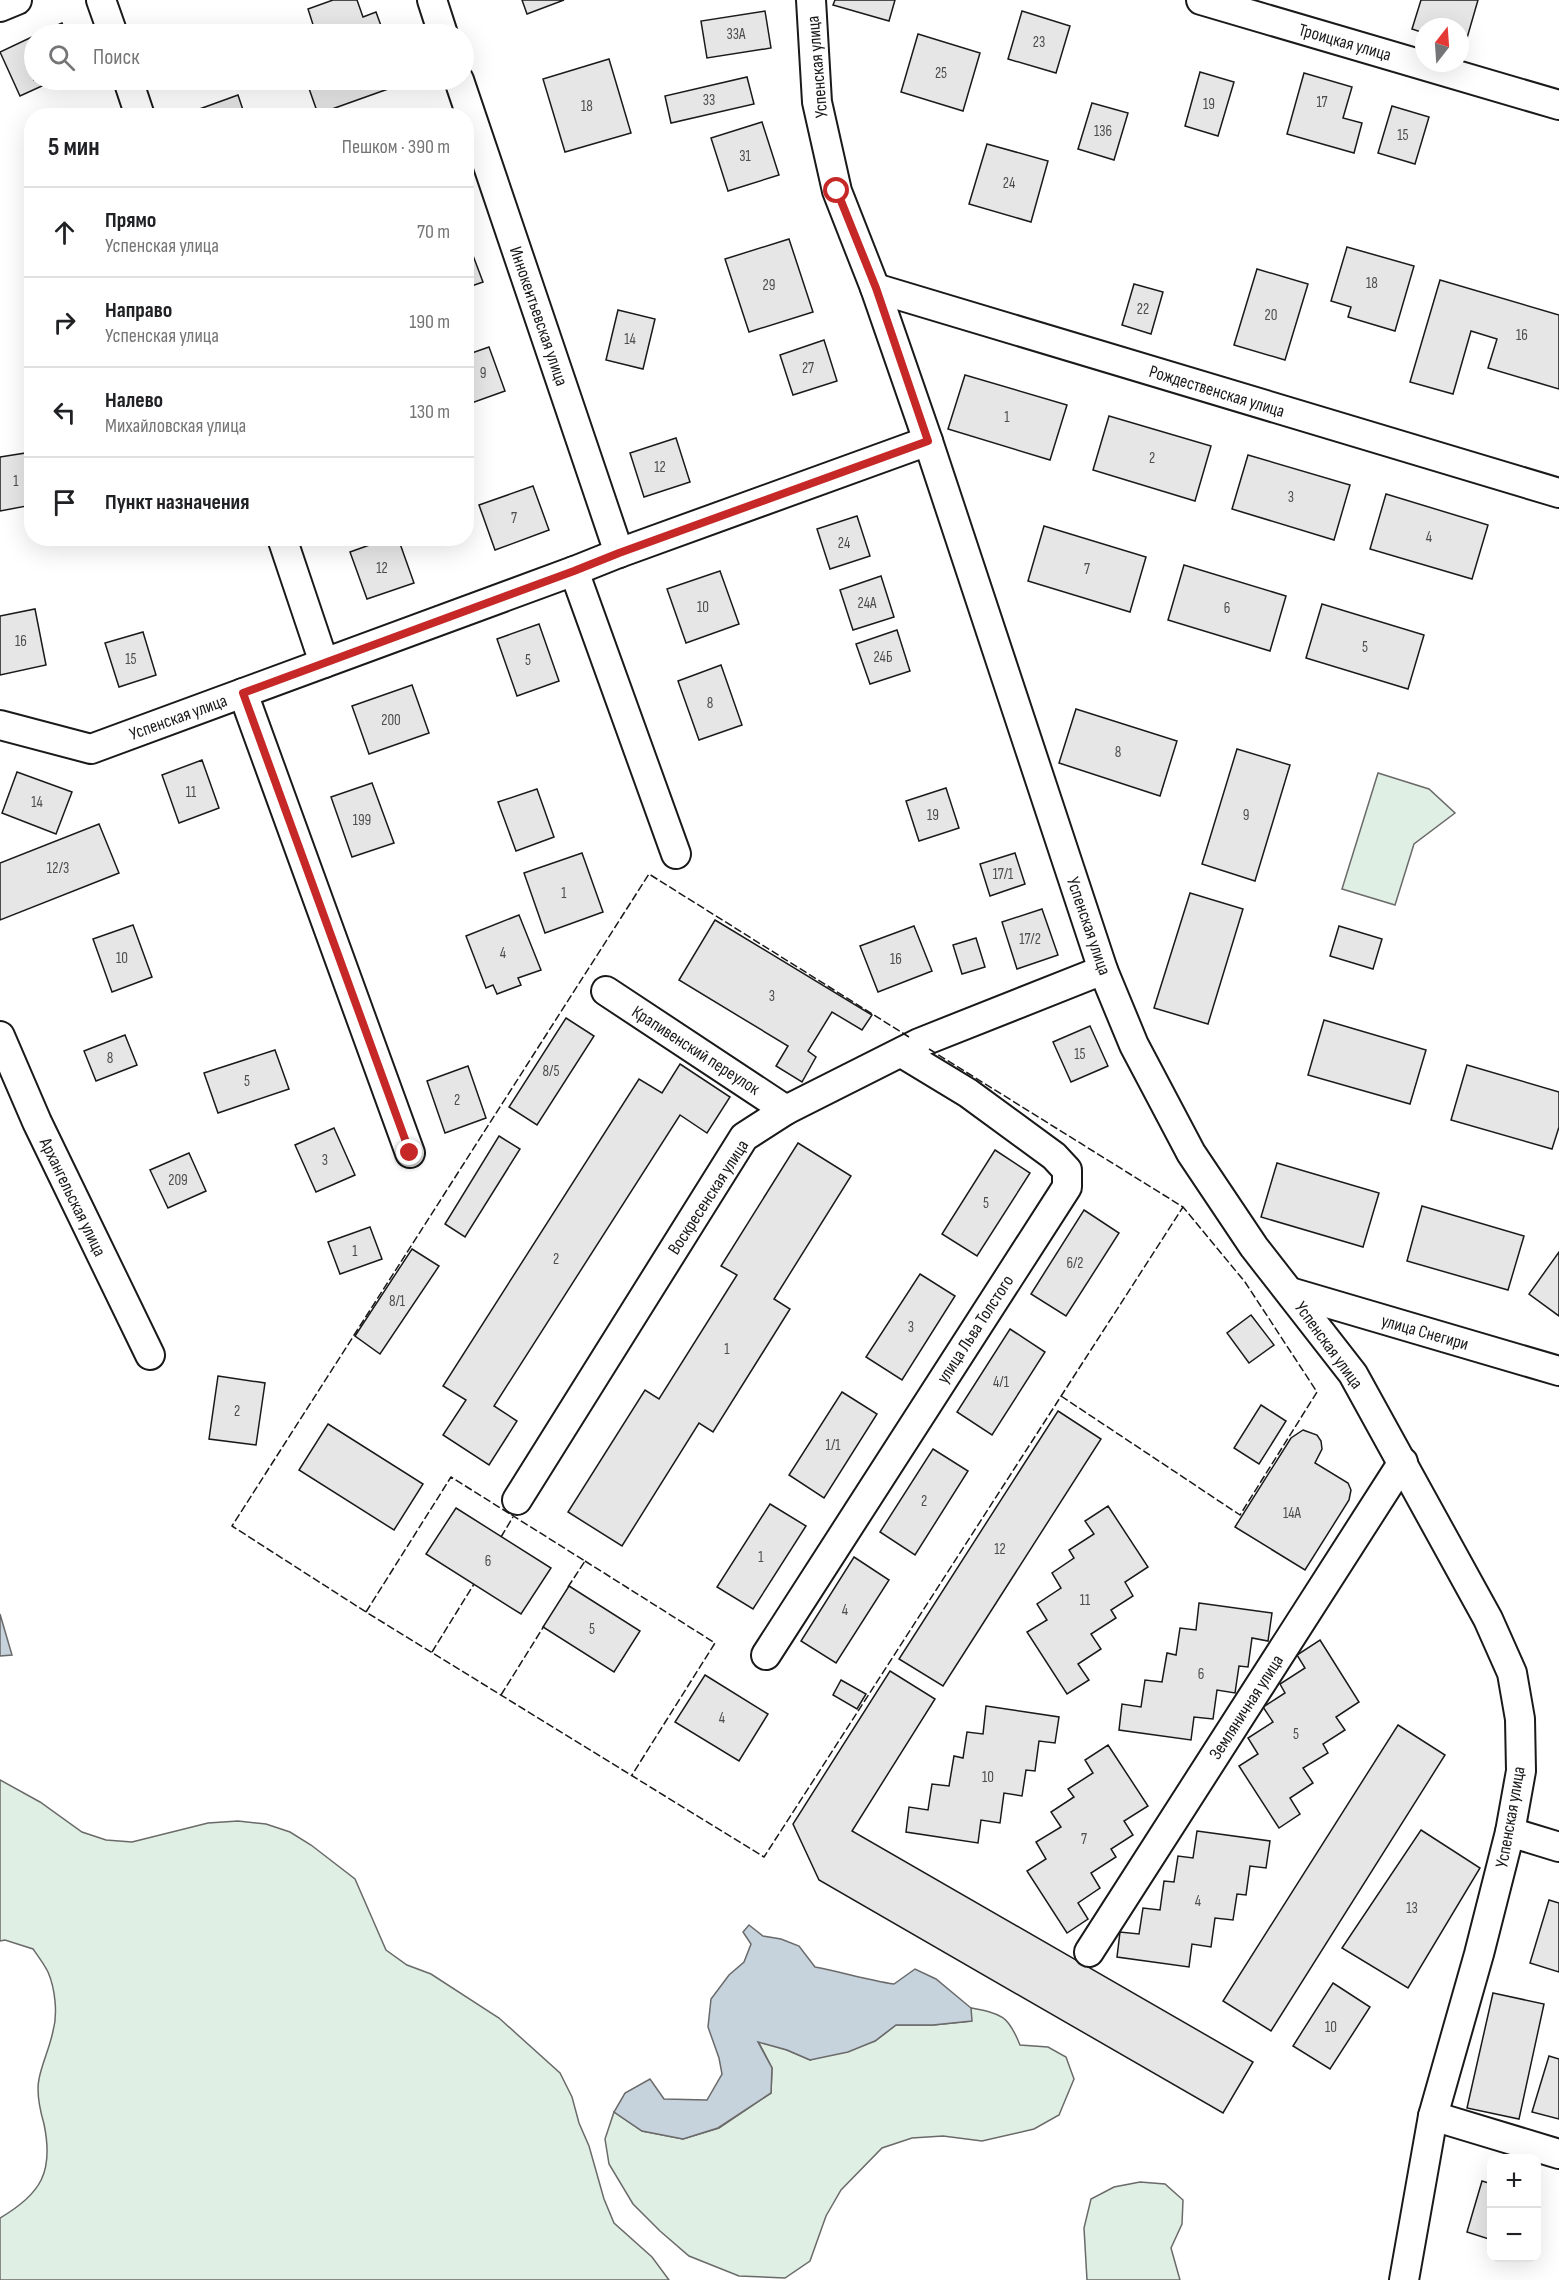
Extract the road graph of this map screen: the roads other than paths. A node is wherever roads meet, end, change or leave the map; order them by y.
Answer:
1 (18, 0) edge
2 (101, 0) edge
3 (432, 0) edge
4 (812, 0) edge
5 (1201, 0) edge
6 (0, 8) edge
7 (109, 24) edge
8 (440, 24) edge
9 (131, 90) edge
10 (462, 90) edge
11 (1559, 105) edge
12 (137, 108) edge
13 (468, 108) edge
14 (474, 124) edge
15 (876, 288) junction
16 (928, 441) junction
17 (1559, 493) edge
18 (285, 546) edge
19 (619, 553) junction
20 (574, 571) junction
21 (324, 663) junction
22 (243, 693) junction
23 (0, 725) edge
24 (676, 854) dead end
25 (1103, 970) junction
26 (606, 991) dead end
27 (0, 1036) edge
28 (902, 1053) junction
29 (786, 1110) junction
30 (410, 1153) dead end
31 (1290, 1292) junction
32 (150, 1355) dead end
33 (1559, 1371) edge
34 (1403, 1462) junction
35 (517, 1500) dead end
36 (766, 1655) dead end
37 (1510, 1832) junction
38 (1559, 1847) edge
39 (1089, 1952) dead end
40 (1433, 2116) junction
41 (1559, 2154) edge
42 (1404, 2280) edge

1 - 6 street
2 - 7 street
3 - 8 street
4 - 15 street, Успенская улица
5 - 11 street, Троицкая улица
9 - 12 street
10 - 13 street, Иннокентьевская улица
14 - 19 street, Иннокентьевская улица
15 - 16 street, Успенская улица
15 - 17 street, Рождественская улица
16 - 19 street, Успенская улица
16 - 25 street, Успенская улица
18 - 21 street
19 - 20 street, Успенская улица
20 - 21 street, Успенская улица
20 - 24 street
21 - 22 street, Успенская улица
22 - 23 street, Успенская улица
22 - 30 street
25 - 28 street, Воскресенская улица
25 - 31 street, Успенская улица
26 - 29 street, Крапивенский переулок
27 - 32 street, Архангельская улица
28 - 29 street, Воскресенская улица
28 - 36 street, улица Льва Толстого
29 - 35 street, Воскресенская улица
31 - 33 street, улица Снегири
31 - 34 street, Успенская улица
34 - 37 street, Успенская улица
34 - 39 street, Земляничная улица
37 - 38 street
37 - 40 street, Успенская улица
40 - 41 street
40 - 42 street, Успенская улица

